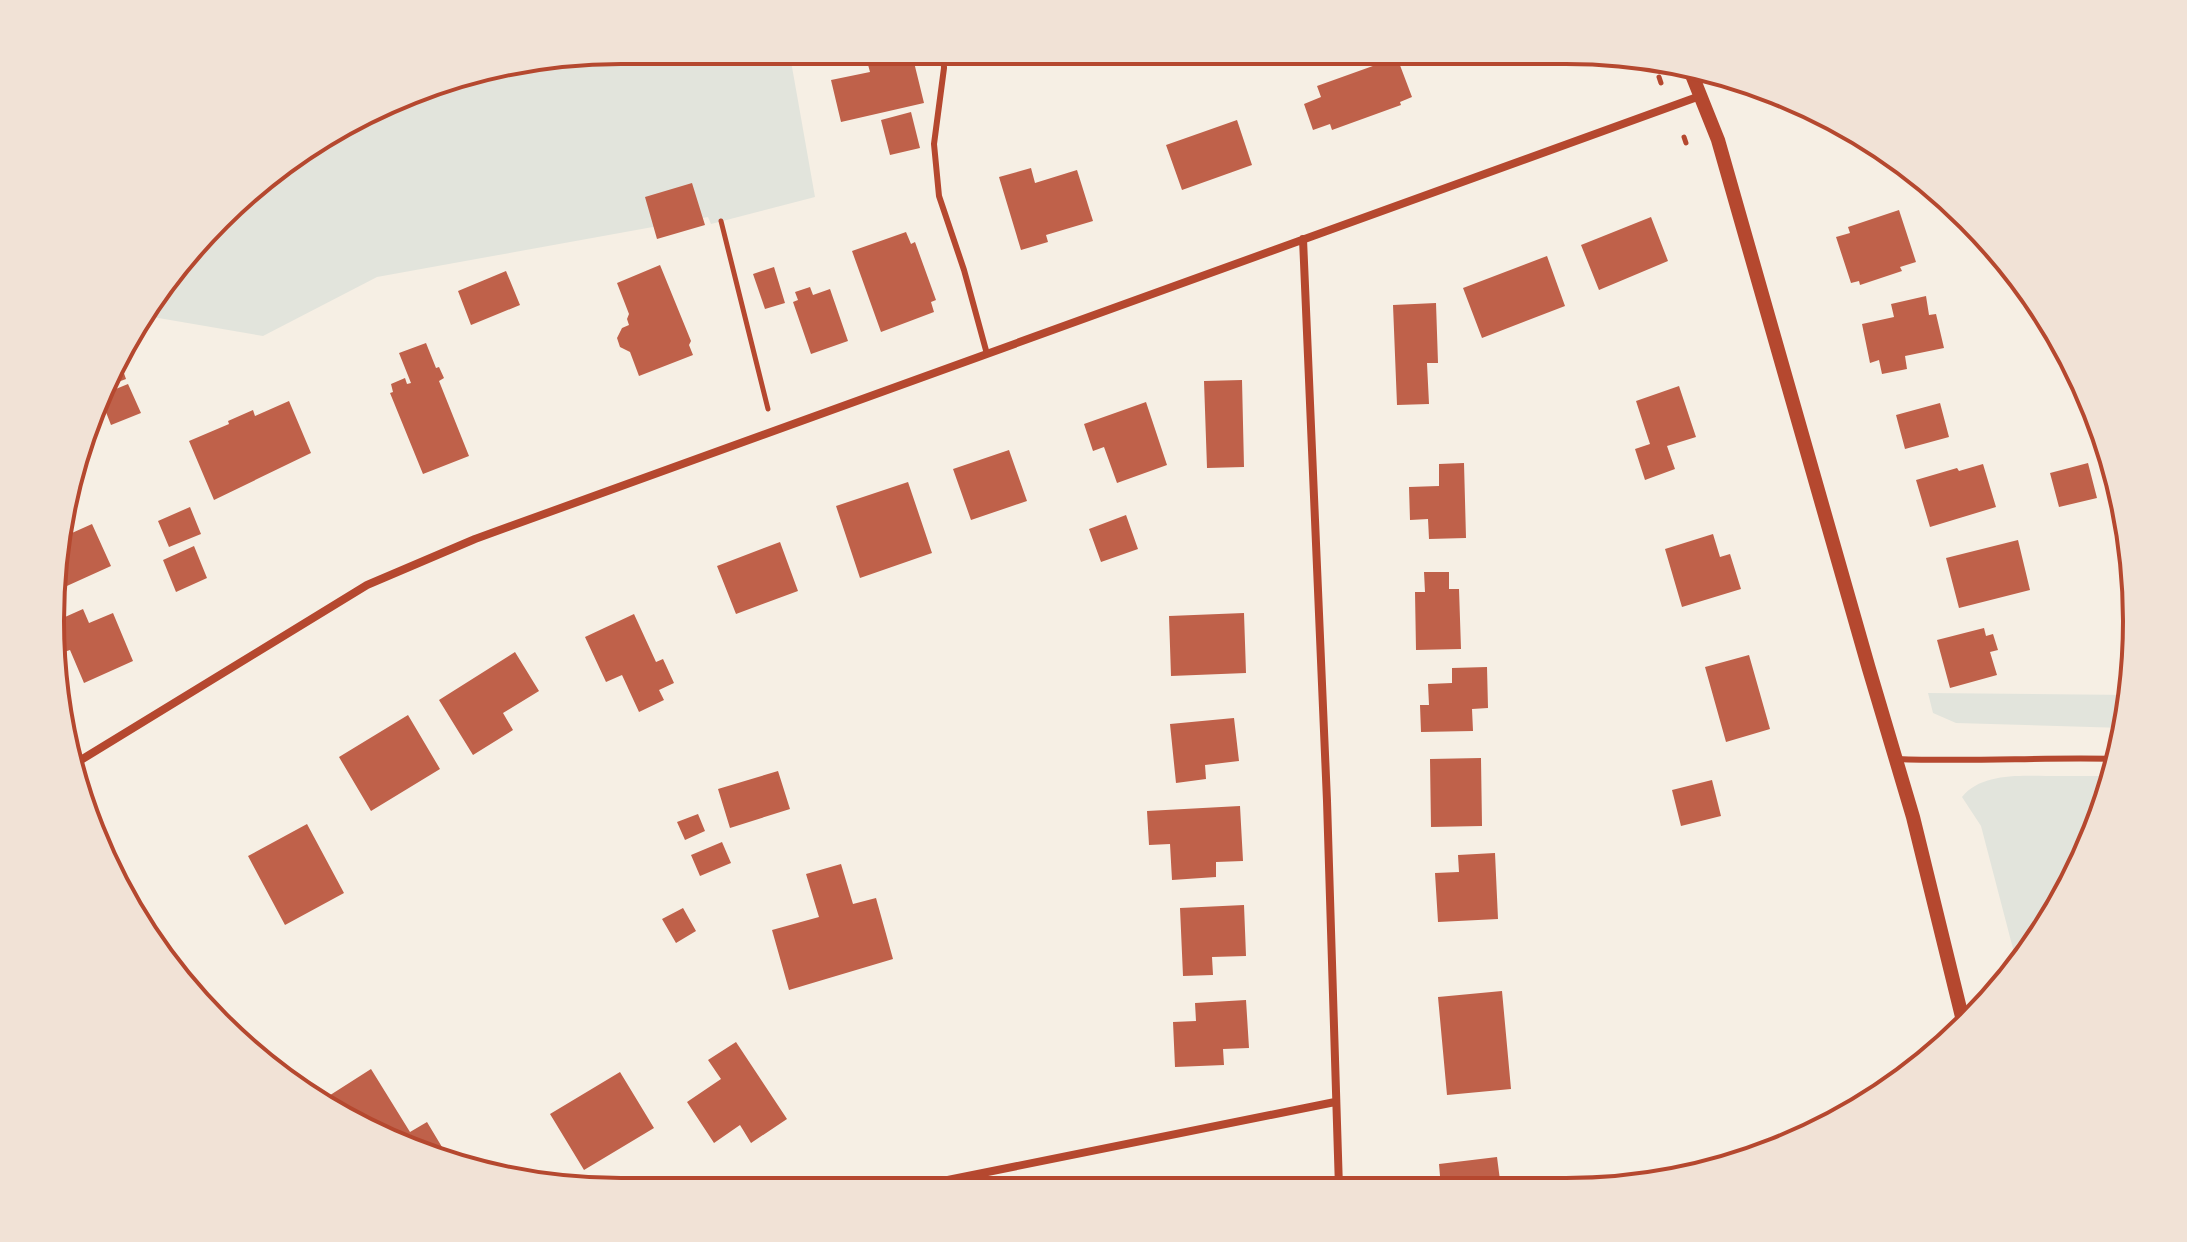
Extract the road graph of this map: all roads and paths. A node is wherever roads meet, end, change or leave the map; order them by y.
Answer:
1 (944, 64) edge
2 (1694, 79) edge
3 (1700, 96) junction
4 (721, 221) dead end
5 (1303, 239) junction
6 (987, 354) junction
7 (768, 409) dead end
8 (2105, 758) edge
9 (82, 759) edge
10 (1896, 759) junction
11 (1961, 1014) edge
12 (1335, 1102) junction
13 (958, 1178) edge
14 (1339, 1178) edge

1 - 6 lane
2 - 3 street
3 - 5 street
3 - 10 street
4 - 7 path
5 - 6 street
5 - 12 street
6 - 9 street
8 - 10 lane
10 - 11 street
12 - 13 street
12 - 14 street

